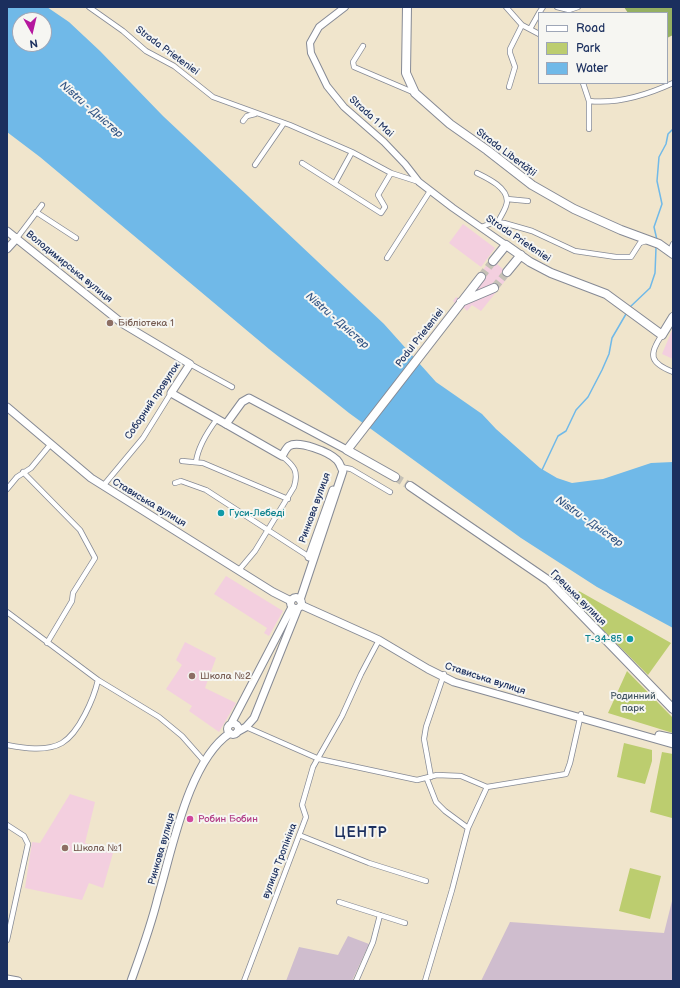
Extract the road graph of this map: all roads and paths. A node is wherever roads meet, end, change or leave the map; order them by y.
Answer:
1 (89, 7) edge
2 (344, 7) edge
3 (407, 7) edge
4 (506, 7) edge
5 (557, 7) edge
6 (578, 7) edge
7 (538, 15) edge
8 (522, 24) junction
9 (530, 29) junction
10 (538, 33) edge
11 (362, 46) dead end
12 (583, 84) edge
13 (673, 84) edge
14 (509, 87) dead end
15 (415, 93) junction
16 (589, 101) junction
17 (259, 114) junction
18 (270, 118) junction
19 (243, 121) dead end
20 (284, 123) junction
21 (589, 130) dead end
22 (279, 132) junction
23 (352, 152) junction
24 (302, 163) dead end
25 (255, 165) dead end
26 (391, 173) junction
27 (477, 173) dead end
28 (419, 182) junction
29 (335, 183) junction
30 (430, 191) junction
31 (507, 199) junction
32 (528, 201) dead end
33 (42, 205) dead end
34 (36, 212) junction
35 (498, 222) junction
36 (481, 227) junction
37 (7, 230) edge
38 (17, 238) junction
39 (76, 238) dead end
40 (649, 241) junction
41 (506, 244) junction
42 (7, 249) edge
43 (672, 249) edge
44 (520, 256) junction
45 (387, 258) dead end
46 (493, 261) tunnel mouth
47 (507, 272) tunnel mouth
48 (481, 277) tunnel mouth
49 (494, 288) tunnel mouth
50 (460, 303) junction
51 (673, 317) edge
52 (662, 335) junction
53 (190, 364) junction
54 (671, 371) edge
55 (232, 387) dead end
56 (171, 393) junction
57 (7, 407) edge
58 (217, 419) junction
59 (226, 424) junction
60 (50, 445) junction
61 (347, 450) junction
62 (282, 456) junction
63 (182, 461) dead end
64 (196, 462) junction
65 (341, 467) junction
66 (23, 472) junction
67 (395, 477) tunnel mouth
68 (175, 483) dead end
69 (103, 486) junction
70 (410, 486) tunnel mouth
71 (7, 489) edge
72 (390, 492) dead end
73 (288, 499) junction
74 (268, 530) junction
75 (311, 558) junction
76 (239, 570) junction
77 (297, 603) junction
78 (7, 612) edge
79 (379, 640) junction
80 (47, 643) junction
81 (443, 676) junction
82 (98, 680) junction
83 (673, 709) edge
84 (580, 716) junction
85 (246, 727) junction
86 (233, 733) junction
87 (673, 738) edge
88 (673, 744) edge
89 (7, 745) edge
90 (319, 759) junction
91 (204, 761) junction
92 (429, 778) junction
93 (487, 787) junction
94 (7, 825) edge
95 (468, 828) junction
96 (299, 835) junction
97 (426, 881) dead end
98 (339, 902) dead end
99 (380, 915) junction
100 (405, 923) dead end
101 (7, 940) edge
102 (7, 979) edge
103 (18, 981) edge
104 (131, 981) edge
105 (244, 981) edge
106 (356, 981) edge
107 (424, 981) edge

1 - 17 street, Strada Prieteniei
2 - 28 street, Strada 1 Mai
3 - 15 highway, Strada Libertății
4 - 8 street
5 - 6 street
7 - 9 street
8 - 9 street
8 - 14 street
9 - 10 street
11 - 15 street
12 - 16 street
13 - 16 street
15 - 40 highway, Strada Libertății
16 - 21 street
17 - 18 street, Strada Prieteniei
17 - 19 street
18 - 20 street, Strada Prieteniei
18 - 22 street
20 - 22 street
20 - 23 street, Strada Prieteniei
22 - 25 street
23 - 26 street, Strada Prieteniei
23 - 29 street
24 - 29 street
26 - 28 street, Strada Prieteniei
26 - 29 street
27 - 31 street
28 - 30 street, Strada Prieteniei
30 - 36 street, Strada Prieteniei
30 - 45 street
31 - 32 street
31 - 35 street
33 - 34 street
34 - 38 street
34 - 39 street
35 - 36 street
35 - 40 street
36 - 41 street, Strada Prieteniei
37 - 38 main road, Володимирська вулиця
38 - 42 main road
38 - 53 main road, Володимирська вулиця
40 - 43 highway, Strada Libertății
41 - 44 highway, Strada Prieteniei
41 - 46 highway
44 - 47 highway
44 - 52 highway, Strada Prieteniei
48 - 50 highway, Podul Prieteniei
49 - 50 highway
50 - 61 highway, Podul Prieteniei
51 - 52 highway
52 - 54 street
53 - 55 street, Володимирська вулиця
53 - 56 main road, Соборний провулок
56 - 58 main road
56 - 69 street, Соборний провулок
57 - 60 main road, Стависька вулиця
58 - 59 main road
58 - 64 street
59 - 61 main road
59 - 62 main road
60 - 66 street
60 - 69 main road, Стависька вулиця
61 - 67 highway
62 - 65 main road
62 - 73 street
63 - 64 street
64 - 73 street
65 - 72 street
65 - 75 main road, Ринкова вулиця
66 - 71 street
66 - 80 street
68 - 74 street
69 - 76 main road, Стависька вулиця
70 - 83 highway, Грецька вулиця
73 - 74 street
74 - 75 street
74 - 76 street
75 - 77 main road, Ринкова вулиця
76 - 77 main road, Стависька вулиця
77 - 79 main road, Стависька вулиця
77 - 81 main road, Стависька вулиця
77 - 85 main road, Ринкова вулиця
77 - 86 main road, Ринкова вулиця
78 - 80 street
79 - 81 main road, Стависька вулиця
79 - 90 street, вулиця Тропініна
80 - 82 street
81 - 84 main road, Стависька вулиця
81 - 92 street
82 - 89 street
82 - 91 street
84 - 87 main road, Стависька вулиця
84 - 88 main road, Стависька вулиця
84 - 93 street
85 - 86 main road, Ринкова вулиця
85 - 90 street
86 - 91 main road, Ринкова вулиця
90 - 92 street
90 - 96 street, вулиця Тропініна
91 - 104 main road, Ринкова вулиця
92 - 93 street
92 - 95 street
93 - 95 street
94 - 101 street
95 - 107 street
96 - 97 street
96 - 105 street, вулиця Тропініна
98 - 99 street
99 - 100 street
99 - 106 street
102 - 103 main road

